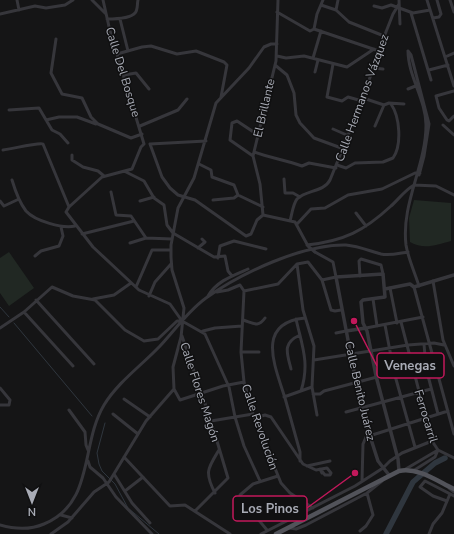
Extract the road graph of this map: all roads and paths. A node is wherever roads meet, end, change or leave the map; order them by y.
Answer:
1 (17, 0) edge
2 (73, 0) edge
3 (92, 0) edge
4 (103, 0) edge
5 (138, 0) edge
6 (278, 0) edge
7 (323, 0) edge
8 (338, 0) edge
9 (399, 0) edge
10 (427, 0) edge
11 (437, 0) edge
12 (450, 0) edge
13 (321, 5) junction
14 (374, 6) dead end
15 (398, 6) junction
16 (19, 10) junction
17 (336, 10) junction
18 (430, 10) junction
19 (454, 11) edge
20 (277, 12) junction
21 (411, 12) junction
22 (106, 13) junction
23 (0, 14) edge
24 (433, 18) junction
25 (107, 19) junction
26 (120, 19) junction
27 (400, 24) dead end
28 (314, 28) junction
29 (321, 31) junction
30 (384, 36) junction
31 (56, 39) dead end
32 (277, 44) junction
33 (374, 49) junction
34 (128, 51) junction
35 (379, 51) junction
36 (117, 54) junction
37 (454, 54) edge
38 (277, 56) junction
39 (445, 57) junction
40 (313, 58) junction
41 (318, 60) junction
42 (333, 64) junction
43 (276, 65) junction
44 (448, 66) junction
45 (374, 68) junction
46 (383, 69) dead end
47 (429, 70) junction
48 (315, 72) dead end
49 (124, 75) junction
50 (452, 76) edge
51 (431, 80) dead end
52 (222, 83) junction
53 (418, 85) junction
54 (454, 86) edge
55 (230, 88) junction
56 (148, 89) dead end
57 (408, 89) dead end
58 (454, 91) edge
59 (221, 97) junction
60 (187, 99) dead end
61 (363, 100) junction
62 (392, 104) junction
63 (404, 104) dead end
64 (384, 105) junction
65 (9, 110) dead end
66 (454, 116) edge
67 (46, 120) junction
68 (98, 124) junction
69 (443, 125) dead end
70 (140, 126) junction
71 (375, 126) dead end
72 (333, 129) dead end
73 (142, 134) junction
74 (258, 135) junction
75 (454, 135) edge
76 (349, 136) junction
77 (206, 141) junction
78 (68, 143) dead end
79 (144, 144) junction
80 (150, 144) junction
81 (344, 149) junction
82 (3, 150) dead end
83 (254, 152) junction
84 (72, 155) dead end
85 (253, 156) junction
86 (199, 164) junction
87 (336, 166) junction
88 (126, 172) junction
89 (418, 173) junction
90 (104, 176) junction
91 (284, 179) dead end
92 (12, 180) dead end
93 (414, 185) junction
94 (111, 192) dead end
95 (238, 195) junction
96 (454, 195) edge
97 (184, 196) junction
98 (154, 197) junction
99 (300, 197) junction
100 (19, 199) junction
101 (213, 200) dead end
102 (0, 201) edge
103 (140, 201) dead end
104 (69, 207) junction
105 (263, 207) junction
106 (356, 213) dead end
107 (263, 215) junction
108 (134, 221) junction
109 (290, 221) junction
110 (297, 224) junction
111 (75, 226) junction
112 (366, 226) junction
113 (61, 227) junction
114 (82, 234) junction
115 (173, 234) junction
116 (146, 238) junction
117 (172, 239) junction
118 (202, 239) dead end
119 (130, 243) dead end
120 (308, 246) junction
121 (198, 248) junction
122 (266, 249) dead end
123 (170, 250) junction
124 (408, 252) junction
125 (35, 256) dead end
126 (218, 258) junction
127 (171, 264) junction
128 (297, 264) junction
129 (248, 269) dead end
130 (383, 274) junction
131 (454, 275) edge
132 (232, 276) junction
133 (360, 276) junction
134 (336, 277) junction
135 (322, 280) junction
136 (433, 281) junction
137 (131, 283) junction
138 (420, 286) junction
139 (136, 287) junction
140 (414, 287) junction
141 (390, 288) junction
142 (385, 289) junction
143 (244, 291) junction
144 (216, 292) junction
145 (149, 296) junction
146 (392, 296) junction
147 (386, 297) junction
148 (207, 298) junction
149 (93, 299) junction
150 (373, 299) junction
151 (36, 300) junction
152 (341, 310) junction
153 (24, 312) junction
154 (423, 317) junction
155 (265, 318) dead end
156 (305, 318) junction
157 (296, 319) junction
158 (243, 320) junction
159 (182, 321) junction
160 (399, 322) junction
161 (385, 325) junction
162 (242, 326) junction
163 (377, 326) junction
164 (0, 328) edge
165 (366, 328) junction
166 (203, 331) junction
167 (346, 331) junction
168 (336, 333) dead end
169 (181, 334) junction
170 (300, 335) junction
171 (430, 343) junction
172 (424, 344) junction
173 (408, 345) junction
174 (444, 345) junction
175 (389, 348) junction
176 (371, 351) junction
177 (241, 352) junction
178 (259, 352) dead end
179 (350, 354) junction
180 (314, 360) junction
181 (94, 364) dead end
182 (426, 364) junction
183 (454, 364) edge
184 (73, 366) dead end
185 (412, 366) junction
186 (291, 369) dead end
187 (394, 372) junction
188 (376, 376) junction
189 (244, 382) junction
190 (355, 382) junction
191 (228, 384) junction
192 (312, 387) junction
193 (0, 388) edge
194 (174, 389) junction
195 (432, 389) junction
196 (300, 390) junction
197 (201, 392) junction
198 (419, 392) junction
199 (313, 394) junction
200 (284, 396) junction
201 (401, 397) junction
202 (124, 399) dead end
203 (383, 402) junction
204 (0, 405) edge
205 (361, 408) junction
206 (70, 410) dead end
207 (448, 411) junction
208 (346, 412) dead end
209 (113, 414) dead end
210 (254, 414) junction
211 (438, 414) junction
212 (317, 415) dead end
213 (150, 417) junction
214 (235, 417) junction
215 (256, 418) junction
216 (426, 418) junction
217 (211, 420) junction
218 (408, 423) junction
219 (390, 428) junction
220 (138, 434) junction
221 (454, 434) edge
222 (369, 435) junction
223 (432, 441) junction
224 (415, 447) junction
225 (88, 450) junction
226 (219, 450) junction
227 (438, 450) junction
228 (397, 455) junction
229 (124, 457) junction
230 (452, 457) edge
231 (87, 459) junction
232 (300, 461) junction
233 (330, 461) dead end
234 (307, 466) junction
235 (383, 468) junction
236 (320, 469) junction
237 (401, 471) junction
238 (413, 471) junction
239 (113, 476) junction
240 (278, 476) junction
241 (387, 476) junction
242 (143, 477) junction
243 (362, 481) junction
244 (260, 482) junction
245 (108, 483) junction
246 (447, 486) junction
247 (454, 489) edge
248 (125, 491) junction
249 (454, 492) edge
250 (214, 493) junction
251 (366, 493) junction
252 (450, 494) junction
253 (454, 496) edge
254 (447, 501) junction
255 (313, 508) junction
256 (195, 511) junction
257 (61, 515) junction
258 (72, 518) junction
259 (287, 522) junction
260 (150, 523) dead end
261 (0, 525) edge
262 (290, 528) junction
263 (267, 530) junction
264 (360, 531) dead end
265 (278, 533) edge
266 (51, 534) edge
267 (152, 534) edge
268 (230, 534) edge
269 (260, 534) edge
270 (429, 534) edge

1 - 16 street
2 - 16 street
3 - 22 street
4 - 22 street, Calle Del Bosque
5 - 26 street
6 - 20 street, El Brillante
7 - 13 street
8 - 17 street
9 - 15 street, Calle Hermanos Vázquez
10 - 18 street
11 - 24 street
12 - 19 street
13 - 17 street
13 - 28 street
14 - 15 street
15 - 21 street
15 - 27 street
15 - 30 street, Calle Hermanos Vázquez
16 - 23 street
17 - 30 street
18 - 21 street
18 - 24 street
20 - 28 street
20 - 32 street, El Brillante
21 - 47 street
22 - 25 street, Calle Del Bosque
24 - 39 street
25 - 26 street
25 - 36 street, Calle Del Bosque
26 - 34 street
28 - 29 street
29 - 33 street
29 - 40 street
30 - 35 street, Calle Hermanos Vázquez
31 - 68 street
32 - 38 street, El Brillante
32 - 55 street
33 - 35 street
33 - 42 street
34 - 36 street
34 - 52 street
35 - 45 street, Calle Hermanos Vázquez
36 - 49 street, Calle Del Bosque
37 - 39 street
38 - 40 street
38 - 43 street, El Brillante
39 - 44 street
40 - 41 street
41 - 42 street
41 - 48 street
42 - 61 street
43 - 74 street, El Brillante
43 - 81 street
44 - 47 street
44 - 50 street
45 - 46 street
45 - 61 street, Calle Hermanos Vázquez
47 - 51 street
49 - 56 street
49 - 70 street, Calle Del Bosque
50 - 54 street
52 - 55 street
52 - 59 street
53 - 53 street
53 - 57 street
53 - 89 street
55 - 59 street
58 - 66 street
59 - 77 street
60 - 70 street
61 - 64 street
61 - 76 street, Calle Hermanos Vázquez
62 - 63 street
62 - 64 street
62 - 87 street
64 - 71 street
65 - 67 street
67 - 68 street
67 - 78 street
68 - 73 street
69 - 75 street
70 - 73 street, Calle Del Bosque
72 - 76 street
73 - 79 street, Calle Del Bosque
74 - 83 street, El Brillante
74 - 85 street
76 - 81 street, Calle Hermanos Vázquez
77 - 80 street
77 - 86 street
79 - 80 street
79 - 88 street
80 - 97 street
81 - 87 street, Calle Hermanos Vázquez
82 - 104 street
83 - 85 street, El Brillante
83 - 87 street
84 - 90 street
85 - 105 street, El Brillante
86 - 95 street
86 - 97 street
87 - 99 street, Calle Hermanos Vázquez
88 - 90 street
88 - 98 street
89 - 93 street
89 - 110 street
90 - 104 street
91 - 99 street
92 - 100 street
93 - 96 street
93 - 112 street
93 - 124 street
94 - 108 street
95 - 101 street
95 - 105 street
97 - 107 street
97 - 115 street
98 - 103 street
98 - 115 street
99 - 109 street
100 - 102 street
100 - 113 street
104 - 111 street
105 - 107 street, El Brillante
106 - 112 street
107 - 109 street
108 - 114 street
108 - 116 street
109 - 110 street
110 - 120 street
111 - 113 street
111 - 114 street
112 - 120 street
113 - 125 street
114 - 137 street
115 - 117 street
115 - 121 street
116 - 117 street
116 - 119 street
117 - 123 street
118 - 121 street
120 - 134 street, Calle Benito Juárez, bridge
121 - 126 street
122 - 126 street
123 - 127 street
123 - 139 street
124 - 138 street
124 - 144 street
126 - 132 street
127 - 145 street
127 - 159 street
128 - 135 street
128 - 143 street
128 - 156 street
129 - 132 street
130 - 133 street
130 - 133 street
130 - 142 street
131 - 136 street
132 - 148 street
133 - 134 street
134 - 135 street
134 - 152 street, Calle Benito Juárez
135 - 152 street
136 - 138 street
136 - 174 street
137 - 139 street
137 - 149 street
138 - 140 street
139 - 145 street
140 - 141 street
140 - 154 street
141 - 142 street
141 - 146 street, Ferrocarril
142 - 147 street
143 - 144 street
143 - 158 street, Calle Revolución
144 - 148 street
145 - 159 street
146 - 147 street
146 - 160 street, Ferrocarril
147 - 150 street
148 - 159 street
149 - 151 street
149 - 159 street
150 - 163 street
150 - 165 street
151 - 153 street
151 - 181 street
152 - 167 street, Calle Benito Juárez
153 - 164 street
153 - 184 street
154 - 160 street
154 - 171 street
155 - 158 street
156 - 157 street
156 - 180 street
157 - 170 street
157 - 200 street
158 - 162 street, Calle Revolución
159 - 166 street
159 - 169 street
159 - 225 street
160 - 161 street
160 - 173 street, Ferrocarril
161 - 163 street
161 - 175 street
162 - 166 street
162 - 177 street, Calle Revolución
163 - 165 street
165 - 167 street
165 - 176 street
166 - 191 street
167 - 168 street
167 - 179 street, Calle Benito Juárez
169 - 194 street
169 - 197 street, Calle Flores Magón
170 - 186 street
170 - 196 street
171 - 172 street
171 - 174 street
171 - 207 street
172 - 173 street
172 - 182 street
173 - 175 street
173 - 185 street, Ferrocarril
174 - 183 street
175 - 176 street
175 - 187 street
176 - 179 street
176 - 188 street
177 - 178 street
177 - 189 street, Calle Revolución
179 - 180 street
179 - 190 street, Calle Benito Juárez
180 - 192 street
182 - 185 street
182 - 195 street
185 - 187 street
185 - 198 street, Ferrocarril
187 - 188 street
187 - 201 street
188 - 190 street
188 - 203 street
189 - 191 street
189 - 210 street, Calle Revolución
190 - 199 street
190 - 205 street, Calle Benito Juárez
191 - 197 street
191 - 214 street
192 - 196 street
192 - 199 street
193 - 204 street
194 - 197 street
194 - 213 street
195 - 198 street
195 - 211 street
196 - 200 street
197 - 217 street, Calle Flores Magón
198 - 201 street
198 - 216 street, Ferrocarril
199 - 212 street
200 - 232 street
201 - 203 street
201 - 218 street
202 - 213 street
203 - 205 street
203 - 219 street
205 - 208 street
205 - 222 street, Calle Benito Juárez
206 - 225 street
207 - 211 street
207 - 221 street
209 - 220 street
210 - 214 street
210 - 215 street, Calle Revolución
211 - 216 street
213 - 220 street
214 - 217 street
214 - 244 street
215 - 232 street
215 - 240 street, Calle Revolución
216 - 218 street
216 - 223 street, Ferrocarril
217 - 226 street, Calle Flores Magón
218 - 219 street
218 - 224 street
219 - 222 street
219 - 228 street
220 - 229 street
222 - 235 street, Calle Benito Juárez
222 - 243 street
223 - 224 street
223 - 227 street, Ferrocarril
224 - 228 street
225 - 231 street
226 - 250 street
226 - 250 street, Calle Flores Magón
227 - 230 street, Ferrocarril
227 - 237 street
227 - 238 street
228 - 235 street
228 - 237 street
229 - 239 street
229 - 242 street
231 - 245 street
231 - 257 street
232 - 234 street
233 - 234 street
234 - 236 street
235 - 241 street, Calle Benito Juárez
235 - 243 street
236 - 236 street
237 - 238 main road
237 - 241 main road
238 - 246 main road
239 - 245 street
239 - 248 street
240 - 244 street
240 - 255 street, Calle Revolución
241 - 251 street
241 - 262 main road
242 - 248 street
242 - 256 street
243 - 255 street
244 - 263 street
245 - 258 street
245 - 267 street
246 - 247 main road
246 - 249 street
248 - 260 street
250 - 256 street
251 - 262 street
251 - 264 street
252 - 253 street
252 - 254 street
252 - 254 street
254 - 270 street
255 - 259 street
256 - 268 street
257 - 258 street
257 - 261 street
258 - 266 street
259 - 263 street
259 - 265 street
262 - 265 main road
263 - 269 street

